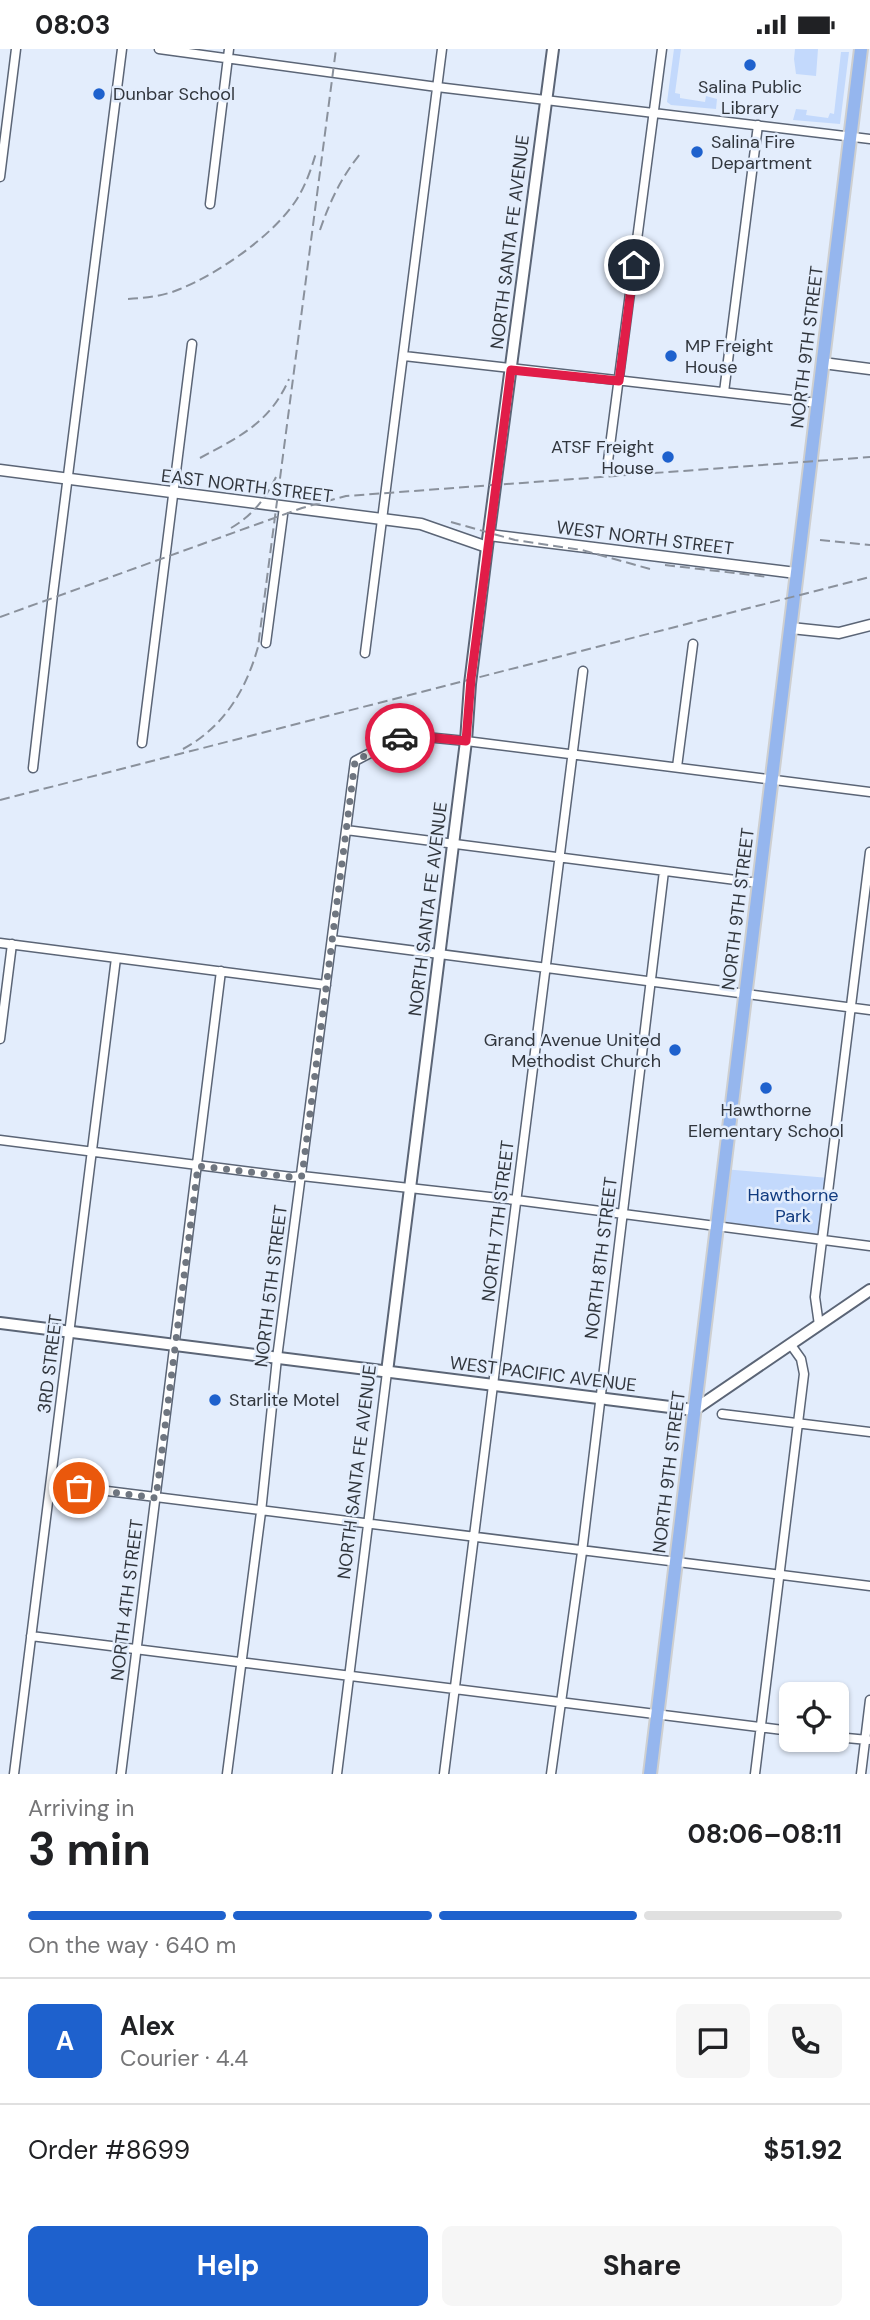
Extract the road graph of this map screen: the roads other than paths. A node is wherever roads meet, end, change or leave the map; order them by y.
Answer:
1 (16, 49) edge
2 (122, 49) edge
3 (159, 49) edge
4 (442, 49) edge
5 (552, 49) edge
6 (662, 49) edge
7 (862, 49) edge
8 (229, 53) edge
9 (438, 86) junction
10 (546, 99) junction
11 (654, 113) junction
12 (758, 125) junction
13 (850, 136) junction
14 (870, 139) edge
15 (0, 177) edge
16 (209, 204) dead end
17 (192, 344) dead end
18 (404, 356) junction
19 (822, 363) junction
20 (870, 369) edge
21 (511, 370) junction
22 (619, 381) junction
23 (724, 392) junction
24 (818, 403) junction
25 (608, 461) dead end
26 (0, 470) edge
27 (68, 479) junction
28 (173, 493) junction
29 (284, 507) junction
30 (382, 519) junction
31 (489, 535) junction
32 (487, 547) junction
33 (796, 573) junction
34 (870, 625) edge
35 (791, 628) junction
36 (266, 643) dead end
37 (692, 644) dead end
38 (365, 653) dead end
39 (583, 671) dead end
40 (466, 741) junction
41 (142, 743) dead end
42 (573, 754) junction
43 (677, 767) junction
44 (33, 768) dead end
45 (772, 779) junction
46 (870, 792) edge
47 (346, 830) junction
48 (453, 844) junction
49 (870, 852) edge
50 (559, 858) junction
51 (664, 871) junction
52 (759, 883) junction
53 (332, 940) junction
54 (0, 943) edge
55 (12, 944) junction
56 (440, 954) junction
57 (116, 958) junction
58 (546, 968) junction
59 (221, 971) junction
60 (650, 982) junction
61 (326, 985) junction
62 (746, 994) junction
63 (850, 1007) junction
64 (870, 1010) edge
65 (0, 1039) edge
66 (0, 1140) edge
67 (92, 1152) junction
68 (198, 1166) junction
69 (302, 1176) junction
70 (412, 1188) junction
71 (516, 1200) junction
72 (622, 1213) junction
73 (715, 1224) junction
74 (822, 1239) junction
75 (870, 1246) edge
76 (870, 1290) edge
77 (0, 1323) edge
78 (819, 1325) junction
79 (70, 1332) junction
80 (175, 1345) junction
81 (791, 1345) junction
82 (277, 1358) junction
83 (387, 1372) junction
84 (493, 1385) junction
85 (600, 1398) junction
86 (694, 1410) junction
87 (722, 1414) dead end
88 (800, 1423) junction
89 (870, 1432) edge
90 (51, 1484) junction
91 (156, 1498) junction
92 (261, 1512) junction
93 (368, 1525) junction
94 (474, 1538) junction
95 (582, 1552) junction
96 (676, 1563) junction
97 (781, 1576) junction
98 (870, 1586) edge
99 (32, 1636) junction
100 (137, 1649) junction
101 (241, 1663) junction
102 (349, 1678) junction
103 (455, 1690) junction
104 (870, 1700) edge
105 (560, 1703) junction
106 (657, 1715) junction
107 (761, 1727) junction
108 (779, 1729) edge
109 (849, 1738) edge
110 (867, 1740) edge
111 (14, 1774) edge
112 (121, 1774) edge
113 (227, 1774) edge
114 (337, 1774) edge
115 (444, 1774) edge
116 (551, 1774) edge
117 (649, 1774) edge
118 (755, 1774) edge
119 (861, 1774) edge

1 - 15 street
2 - 27 street
3 - 8 street
4 - 9 street
5 - 10 main road, NORTH SANTA FE AVENUE
6 - 11 street
7 - 13 main road, NORTH 9TH STREET
8 - 9 street
8 - 16 street
9 - 10 street
9 - 18 street
10 - 11 street
10 - 21 main road, NORTH SANTA FE AVENUE
11 - 12 street
11 - 22 street
12 - 13 street
12 - 23 street
13 - 14 street
13 - 19 main road, NORTH 9TH STREET
17 - 28 street
18 - 21 street
18 - 30 street
19 - 20 street
19 - 24 main road, NORTH 9TH STREET
21 - 22 street
21 - 31 main road, NORTH SANTA FE AVENUE
22 - 23 street
22 - 25 street
23 - 24 street
24 - 33 main road, NORTH 9TH STREET
26 - 27 street, EAST NORTH STREET
27 - 28 street, EAST NORTH STREET
27 - 44 street
28 - 29 street, EAST NORTH STREET
28 - 41 street
29 - 30 street, EAST NORTH STREET
29 - 36 street
30 - 32 street, EAST NORTH STREET
30 - 38 street
31 - 32 main road, NORTH SANTA FE AVENUE
31 - 33 street, WEST NORTH STREET
32 - 40 main road, NORTH SANTA FE AVENUE
33 - 35 main road, NORTH 9TH STREET
34 - 35 street
35 - 45 main road, NORTH 9TH STREET
37 - 43 street
39 - 42 street, NORTH 7TH STREET
40 - 42 street
40 - 47 street, NORTH 5TH STREET
40 - 48 main road, NORTH SANTA FE AVENUE
42 - 43 street
42 - 50 street, NORTH 7TH STREET
43 - 45 street
45 - 46 street
45 - 52 main road, NORTH 9TH STREET
47 - 48 street
47 - 53 street, NORTH 5TH STREET
48 - 50 street
48 - 56 main road, NORTH SANTA FE AVENUE
49 - 63 street
50 - 51 street
50 - 58 street, NORTH 7TH STREET
51 - 52 street
51 - 60 street, NORTH 8TH STREET
52 - 62 main road, NORTH 9TH STREET
53 - 56 street
53 - 61 street, NORTH 5TH STREET
54 - 55 street
55 - 57 street
55 - 65 street
56 - 58 street
56 - 70 main road, NORTH SANTA FE AVENUE
57 - 59 street
57 - 67 street, 3RD STREET
58 - 60 street
58 - 71 street, NORTH 7TH STREET
59 - 61 street
59 - 68 street, NORTH 4TH STREET
60 - 62 street
60 - 72 street, NORTH 8TH STREET
61 - 69 street, NORTH 5TH STREET
62 - 63 street
62 - 73 main road, NORTH 9TH STREET
63 - 64 street
63 - 74 street
66 - 67 street
67 - 68 street
67 - 79 street, 3RD STREET
68 - 69 street
68 - 80 street, NORTH 4TH STREET
69 - 70 street
69 - 82 street, NORTH 5TH STREET
70 - 71 street
70 - 83 main road, NORTH SANTA FE AVENUE
71 - 72 street
71 - 84 street, NORTH 7TH STREET
72 - 73 street
72 - 85 street, NORTH 8TH STREET
73 - 74 street
73 - 86 main road, NORTH 9TH STREET
74 - 75 street
74 - 78 street
76 - 78 main road
77 - 79 main road, WEST PACIFIC AVENUE
78 - 81 main road
79 - 80 main road, WEST PACIFIC AVENUE
79 - 90 street, 3RD STREET
80 - 82 main road, WEST PACIFIC AVENUE
80 - 91 street, NORTH 4TH STREET
81 - 86 main road
81 - 88 street
82 - 83 main road, WEST PACIFIC AVENUE
82 - 92 street, NORTH 5TH STREET
83 - 84 main road, WEST PACIFIC AVENUE
83 - 93 street, NORTH SANTA FE AVENUE
84 - 85 main road, WEST PACIFIC AVENUE
84 - 94 street, NORTH 7TH STREET
85 - 86 main road, WEST PACIFIC AVENUE
85 - 95 street, NORTH 8TH STREET
86 - 96 main road, NORTH 9TH STREET
87 - 88 street
88 - 89 street
88 - 97 street
90 - 91 street
90 - 99 street, 3RD STREET
91 - 92 street
91 - 100 street, NORTH 4TH STREET
92 - 93 street
92 - 101 street, NORTH 5TH STREET
93 - 94 street
93 - 102 street, NORTH SANTA FE AVENUE
94 - 95 street
94 - 103 street, NORTH 7TH STREET
95 - 96 street
95 - 105 street, NORTH 8TH STREET
96 - 97 street
96 - 106 main road, NORTH 9TH STREET
97 - 98 street
97 - 107 street
99 - 100 street
99 - 111 street, 3RD STREET
100 - 101 street
100 - 112 street, NORTH 4TH STREET
101 - 102 street
101 - 113 street, NORTH 5TH STREET
102 - 103 street
102 - 114 street, NORTH SANTA FE AVENUE
103 - 105 street
103 - 115 street, NORTH 7TH STREET
104 - 110 street
105 - 106 street
105 - 116 street, NORTH 8TH STREET
106 - 107 street
106 - 117 main road, NORTH 9TH STREET
107 - 108 street
107 - 118 street
109 - 110 street
110 - 119 street

